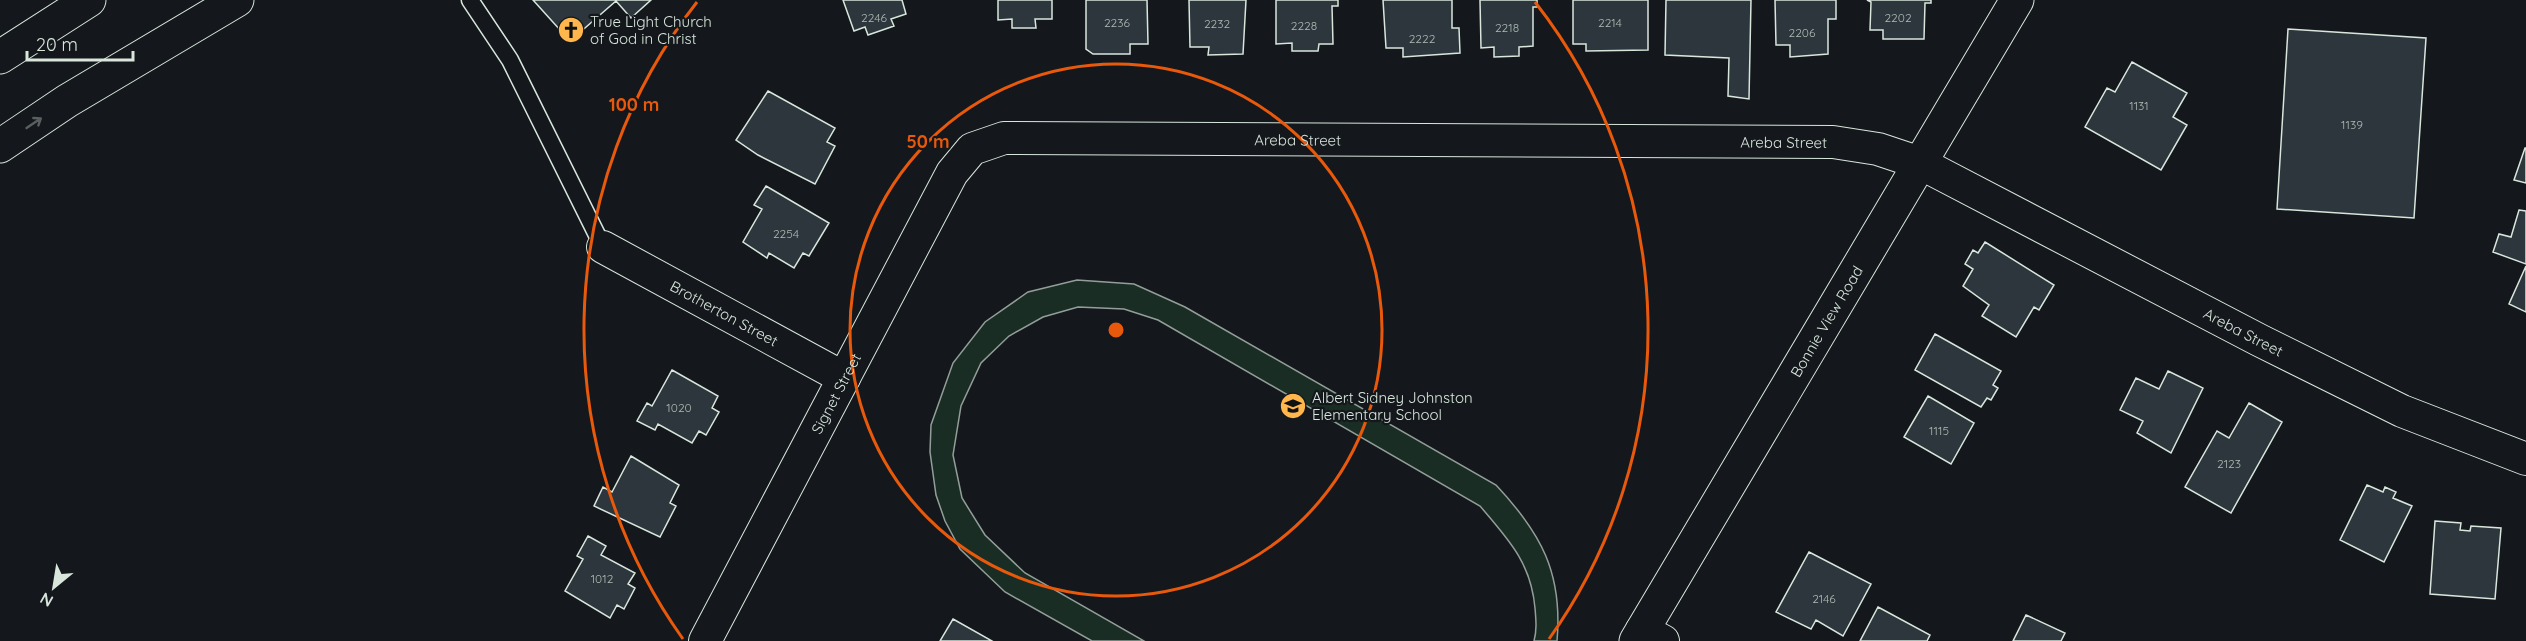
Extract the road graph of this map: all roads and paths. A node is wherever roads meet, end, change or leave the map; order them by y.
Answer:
1 (89, 0) edge
2 (237, 0) edge
3 (470, 0) edge
4 (2017, 0) edge
5 (61, 9) edge
6 (0, 57) edge
7 (0, 146) edge
8 (972, 149) joint
9 (1920, 163) junction
10 (603, 247) joint
11 (844, 378) junction
12 (2526, 459) edge
13 (1647, 637) edge
14 (705, 641) edge

1 - 5 street
7 -> 2 street
3 - 10 lane
4 - 9 street, Bonnie View Road
5 - 6 street
8 - 9 street, Areba Street
8 - 11 street, Signet Street
9 - 12 street, Areba Street
9 - 13 street, Bonnie View Road
10 - 11 street, Brotherton Street
11 - 14 street, Signet Street

